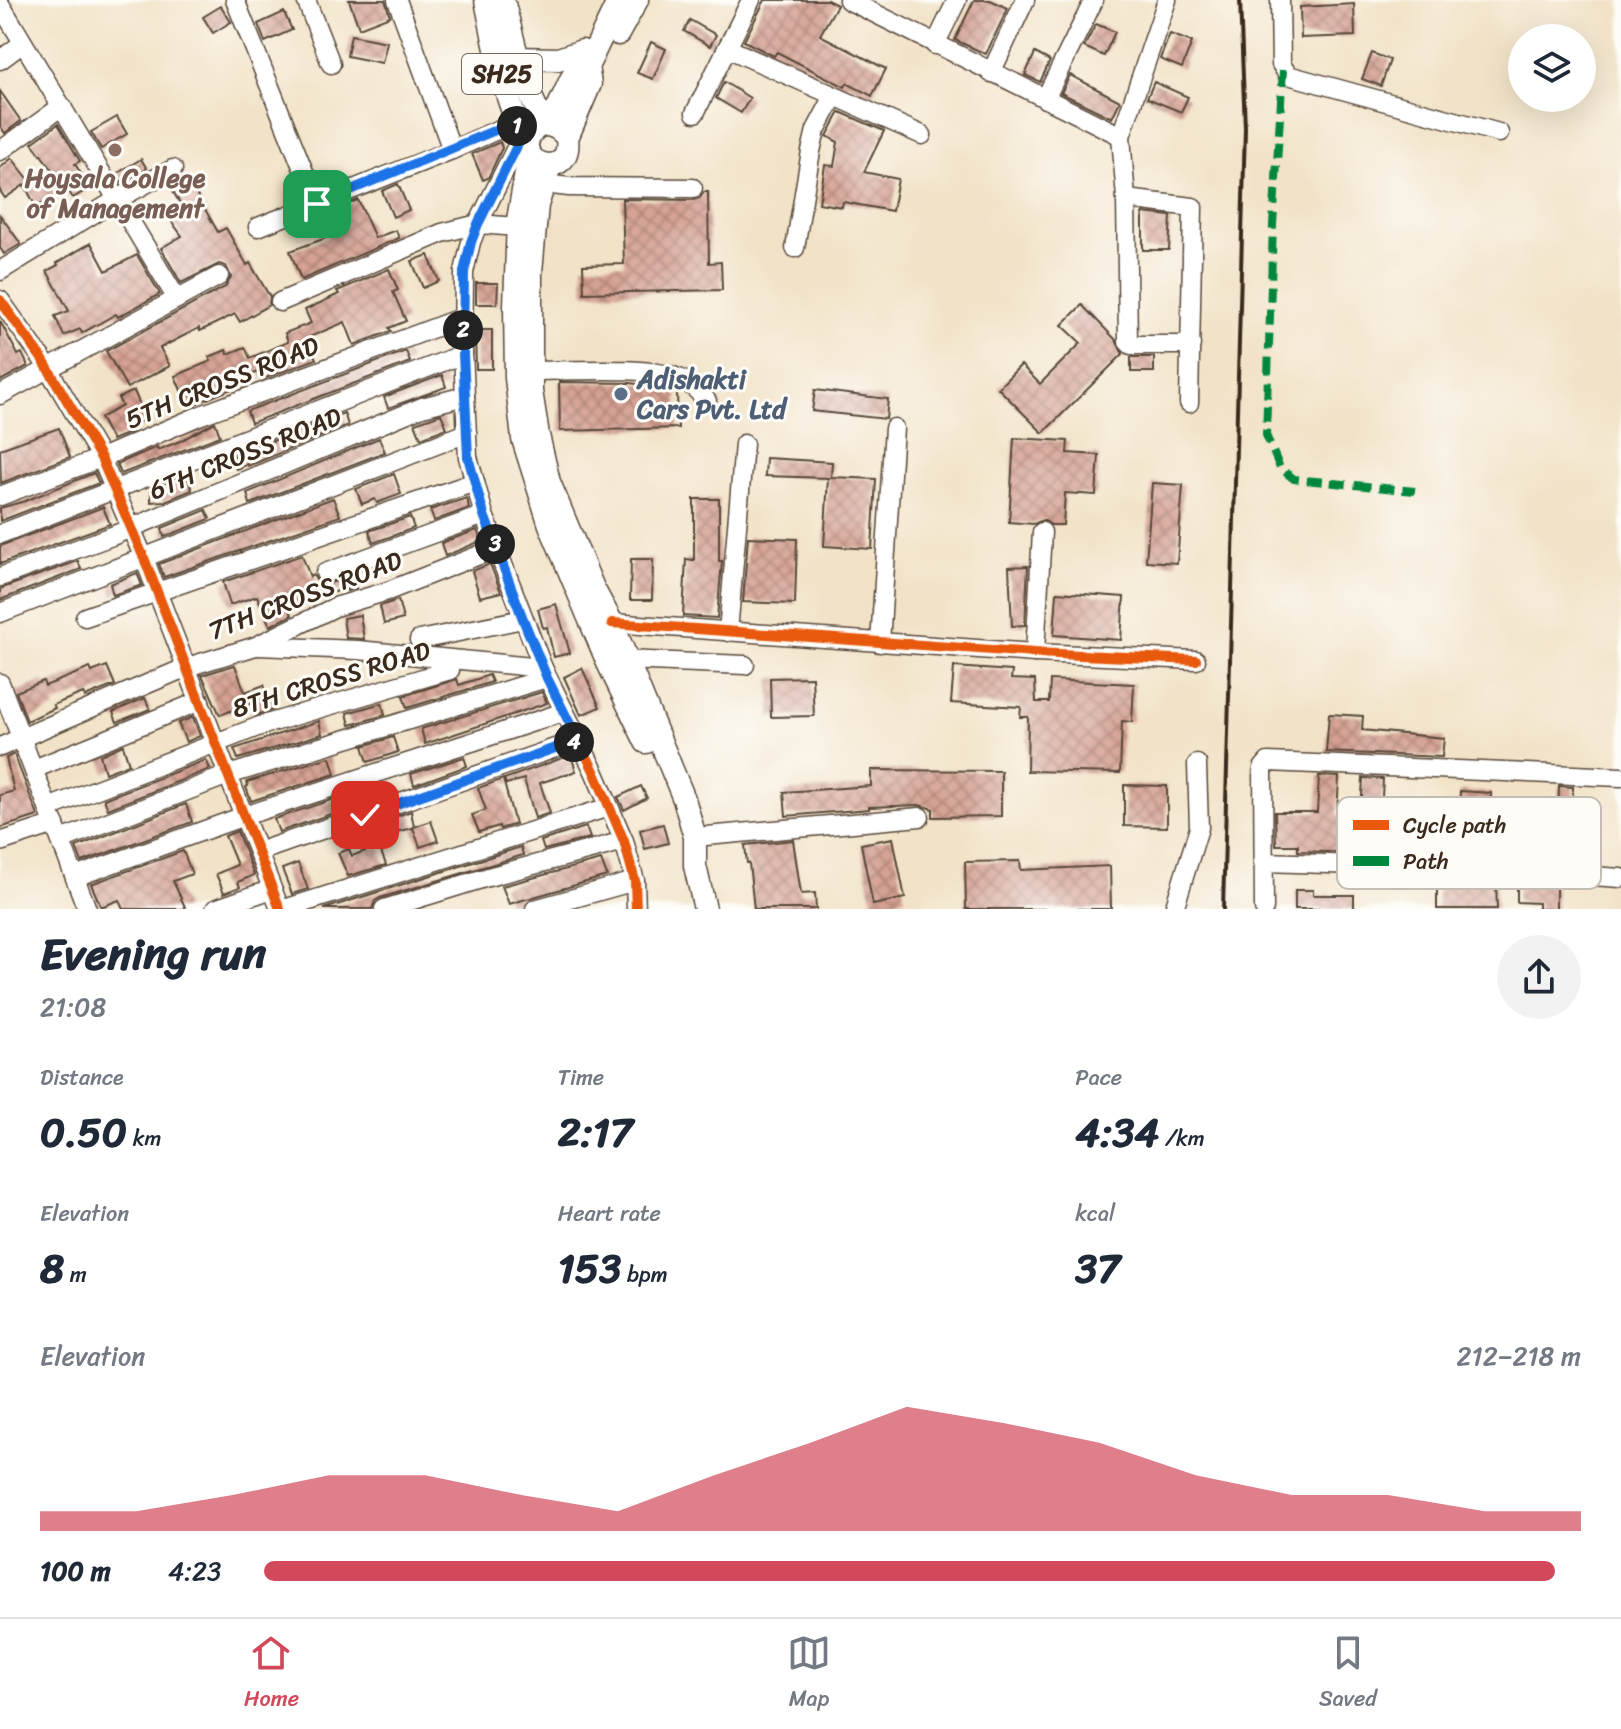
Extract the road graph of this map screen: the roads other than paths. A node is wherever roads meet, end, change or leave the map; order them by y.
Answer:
1 (235, 0) edge
2 (306, 0) edge
3 (397, 0) edge
4 (486, 0) edge
5 (503, 0) edge
6 (604, 0) edge
7 (619, 0) edge
8 (637, 0) edge
9 (751, 0) edge
10 (848, 0) edge
11 (957, 0) edge
12 (1025, 0) edge
13 (1094, 0) edge
14 (1167, 0) edge
15 (1280, 0) edge
16 (0, 4) edge
17 (23, 43) junction
18 (935, 45) junction
19 (727, 48) junction
20 (517, 58) junction
21 (0, 60) edge
22 (331, 64) dead end
23 (584, 68) junction
24 (991, 73) junction
25 (834, 96) junction
26 (1045, 99) junction
27 (62, 106) junction
28 (695, 113) dead end
29 (554, 129) junction
30 (1499, 133) dead end
31 (922, 135) dead end
32 (1121, 136) junction
33 (524, 139) junction
34 (452, 150) junction
35 (0, 151) edge
36 (173, 169) dead end
37 (546, 175) junction
38 (693, 188) dead end
39 (1126, 199) junction
40 (116, 200) junction
41 (317, 204) junction
42 (478, 224) junction
43 (258, 227) dead end
44 (518, 227) junction
45 (795, 248) dead end
46 (0, 271) edge
47 (219, 276) dead end
48 (177, 299) junction
49 (0, 300) edge
50 (280, 302) dead end
51 (463, 317) junction
52 (1191, 345) junction
53 (463, 354) junction
54 (49, 370) junction
55 (531, 371) junction
56 (0, 395) edge
57 (465, 396) junction
58 (707, 401) dead end
59 (1189, 403) dead end
60 (894, 428) dead end
61 (467, 433) junction
62 (530, 437) junction
63 (744, 444) dead end
64 (101, 458) junction
65 (475, 482) junction
66 (115, 489) junction
67 (0, 496) edge
68 (484, 515) junction
69 (132, 528) junction
70 (1042, 532) dead end
71 (0, 534) edge
72 (497, 548) junction
73 (144, 558) junction
74 (325, 573) dead end
75 (0, 577) edge
76 (157, 593) junction
77 (0, 613) edge
78 (85, 617) dead end
79 (523, 619) junction
80 (612, 623) junction
81 (728, 632) junction
82 (419, 640) dead end
83 (880, 643) junction
84 (256, 646) junction
85 (1035, 653) junction
86 (625, 660) junction
87 (1196, 660) dead end
88 (745, 665) dead end
89 (187, 667) junction
90 (450, 670) dead end
91 (545, 673) junction
92 (0, 683) edge
93 (200, 701) junction
94 (564, 712) junction
95 (22, 739) junction
96 (578, 740) junction
97 (216, 743) junction
98 (0, 747) edge
99 (1197, 764) dead end
100 (34, 769) junction
101 (228, 775) junction
102 (1621, 777) edge
103 (609, 807) junction
104 (244, 816) junction
105 (920, 817) dead end
106 (55, 824) junction
107 (695, 837) junction
108 (624, 841) junction
109 (0, 842) edge
110 (258, 852) junction
111 (1263, 862) junction
112 (1337, 864) edge
113 (695, 866) junction
114 (75, 877) junction
115 (1601, 877) edge
116 (1621, 878) edge
117 (635, 881) junction
118 (272, 889) junction
119 (87, 909) edge
120 (215, 909) edge
121 (282, 909) edge
122 (384, 909) edge
123 (535, 909) edge
124 (636, 909) edge
125 (705, 909) edge
126 (1174, 909) edge
127 (1264, 909) edge

1 - 41 street
2 - 22 street
3 - 34 street
4 - 33 main road, SH25
5 - 20 main road, SH25
6 - 23 main road
7 - 23 main road, SH25
8 - 23 main road
9 - 19 street
10 - 18 street
11 - 18 street
12 - 24 street
13 - 26 street
14 - 32 street
15 - 30 street
16 - 17 street
17 - 21 street
17 - 27 street
18 - 24 street
19 - 25 street
19 - 28 street
20 - 23 main road
20 - 29 main road, SH25
23 - 29 main road, SH25
24 - 26 street
25 - 31 street
25 - 45 street
26 - 32 street
27 - 35 street
27 - 40 street
29 - 33 main road, SH25
29 - 37 main road, SH25
32 - 39 street
33 - 34 street
33 - 37 main road
33 - 42 street
33 - 44 main road
34 - 41 street
36 - 40 street
37 - 38 street
37 - 55 main road
39 - 52 street
39 - 52 street
40 - 46 street
40 - 48 street
41 - 43 street
42 - 44 street
42 - 50 street
42 - 51 street
44 - 62 main road
47 - 48 street
48 - 54 street
49 - 54 street
51 - 53 street
51 - 64 street, 5TH CROSS ROAD
52 - 59 street
53 - 57 street
53 - 66 street
54 - 56 street
54 - 64 street
55 - 58 street
55 - 62 main road
57 - 61 street
57 - 69 street, 6TH CROSS ROAD
60 - 83 street
61 - 65 street
61 - 73 street
62 - 80 main road
62 - 113 main road
63 - 81 street
64 - 66 street
64 - 67 street, 5TH CROSS ROAD
65 - 68 street
65 - 76 street
66 - 69 street
66 - 71 street
68 - 72 street
68 - 74 street
69 - 73 street
69 - 75 street, 6TH CROSS ROAD
70 - 85 street
72 - 79 street
72 - 84 street, 7TH CROSS ROAD
73 - 76 street
73 - 77 street
76 - 78 street
76 - 89 street
79 - 82 street
79 - 91 street
80 - 81 street
80 - 86 main road
81 - 83 street
83 - 85 street
84 - 89 street, 7TH CROSS ROAD
84 - 91 street
85 - 87 street
86 - 88 street
86 - 107 main road
89 - 93 street
89 - 95 street, 7TH CROSS ROAD
90 - 97 street, 8TH CROSS ROAD
91 - 94 street
91 - 101 street
92 - 95 street
93 - 97 street
93 - 100 street
94 - 96 street
94 - 104 street
95 - 98 street, 7TH CROSS ROAD
95 - 100 street
96 - 103 street
96 - 110 street
97 - 101 street
97 - 106 street, 8TH CROSS ROAD
99 - 126 street
100 - 106 street
101 - 104 street
101 - 106 street
102 - 111 street
103 - 108 street
103 - 121 street
104 - 110 street
104 - 114 street
105 - 107 street
106 - 109 street, 8TH CROSS ROAD
106 - 114 street
107 - 113 main road
108 - 117 street
108 - 122 street
110 - 118 street
111 - 112 street
111 - 127 street
113 - 125 main road
114 - 119 street
115 - 116 street
117 - 123 street
117 - 124 street
118 - 120 street
118 - 121 street

